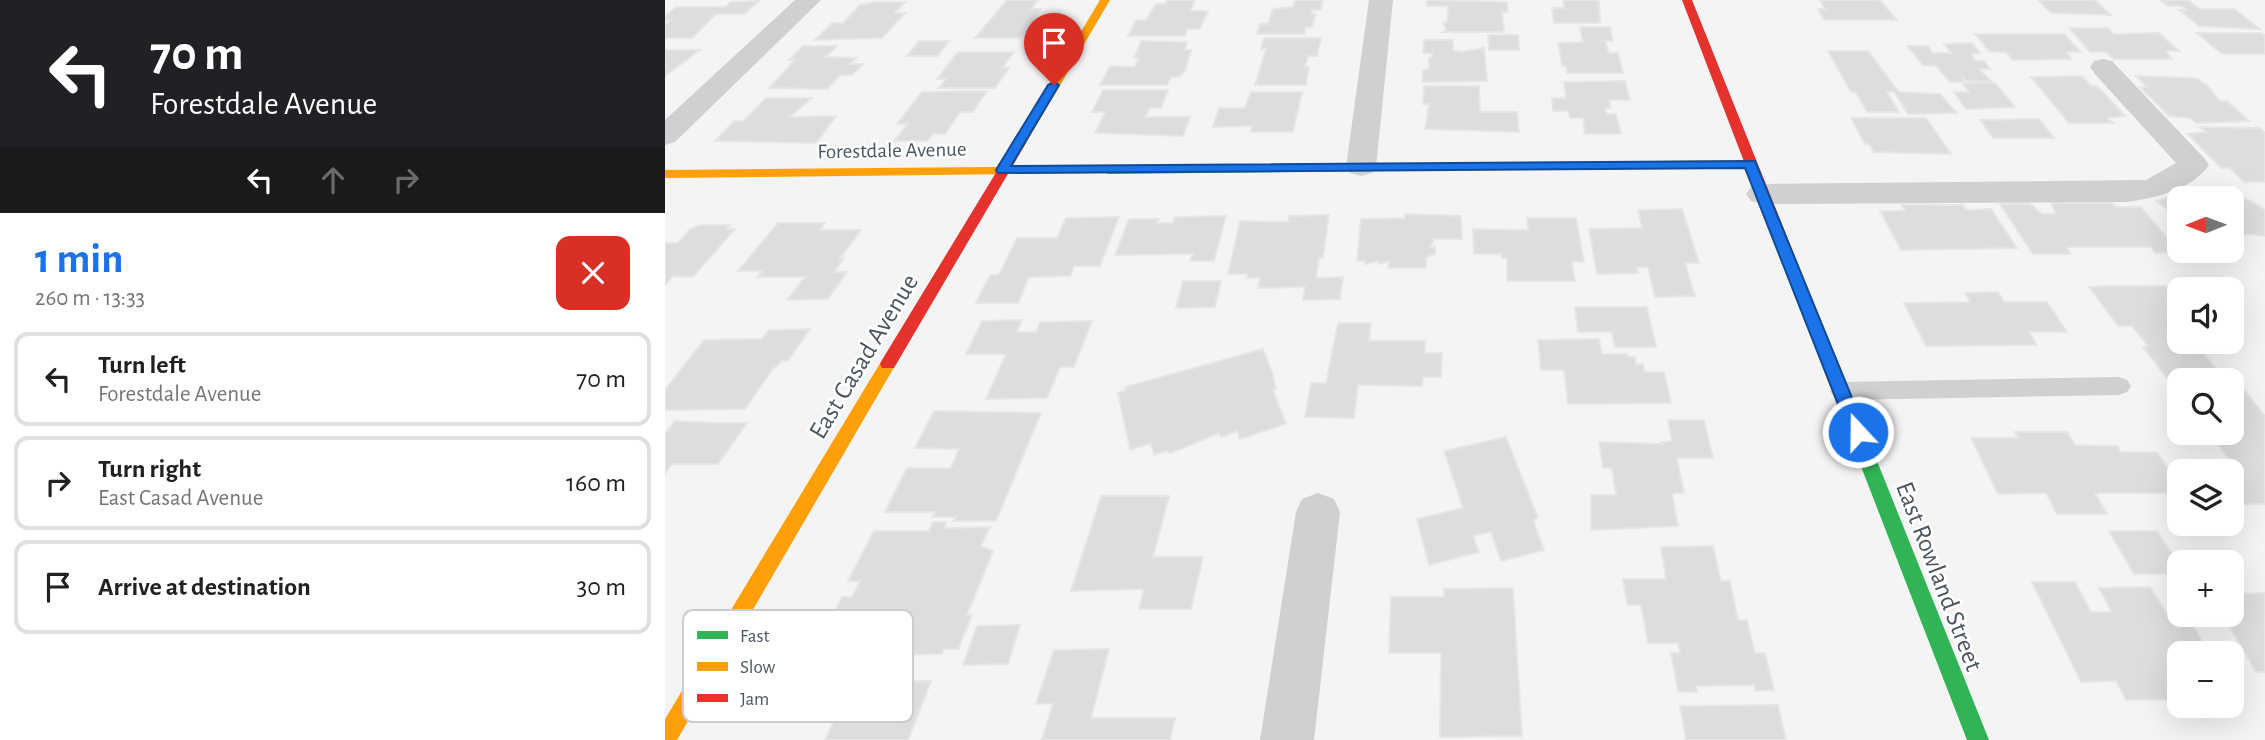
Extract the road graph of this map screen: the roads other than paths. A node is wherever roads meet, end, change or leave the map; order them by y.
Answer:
1 (809, 0) edge
2 (1105, 0) edge
3 (1381, 0) edge
4 (1687, 0) edge
5 (2103, 67) dead end
6 (665, 136) edge
7 (1750, 164) junction
8 (1361, 167) junction
9 (1002, 170) junction
10 (665, 174) edge
11 (1762, 194) junction
12 (2119, 386) dead end
13 (1842, 391) junction
14 (1318, 512) dead end
15 (741, 610) edge
16 (683, 709) edge
17 (665, 739) edge
18 (1287, 740) edge
19 (1978, 740) edge

1 - 6 street
2 - 9 street, East Casad Avenue
3 - 8 street
4 - 7 street, East Rowland Street
5 - 11 street
7 - 8 street, Forestdale Avenue
7 - 11 street, East Rowland Street
8 - 9 street, Forestdale Avenue
9 - 10 street, Forestdale Avenue
9 - 15 street, East Casad Avenue
11 - 13 street, East Rowland Street
12 - 13 lane
13 - 19 street, East Rowland Street
14 - 18 street
16 - 17 street, East Casad Avenue

